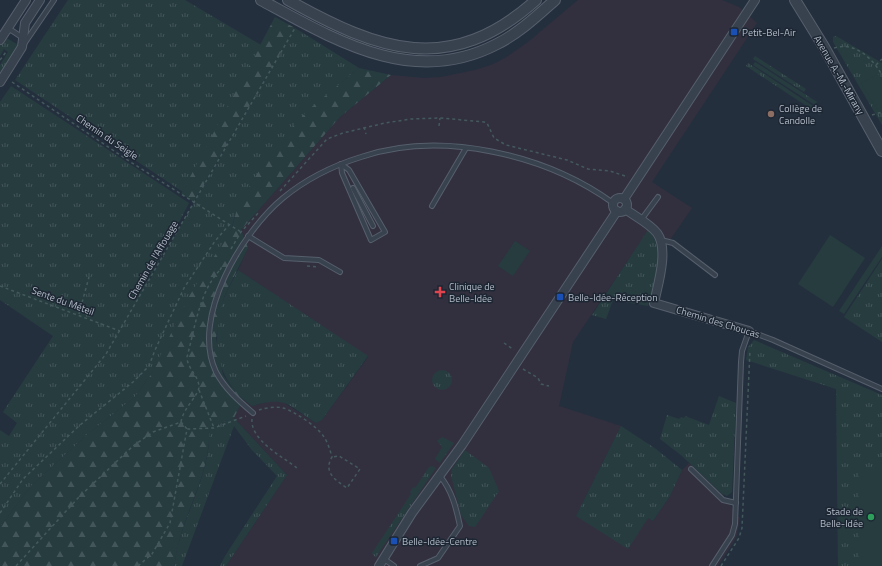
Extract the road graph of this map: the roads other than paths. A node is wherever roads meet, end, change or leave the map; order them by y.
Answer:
1 (40, 0) edge
2 (54, 0) edge
3 (261, 0) edge
4 (288, 0) edge
5 (536, 0) edge
6 (555, 0) edge
7 (755, 0) edge
8 (795, 0) edge
9 (25, 1) edge
10 (5, 32) junction
11 (23, 38) junction
12 (0, 40) edge
13 (22, 47) junction
14 (0, 82) edge
15 (466, 148) junction
16 (882, 151) edge
17 (341, 164) junction
18 (353, 188) junction
19 (658, 197) dead end
20 (624, 199) junction
21 (613, 203) junction
22 (432, 206) dead end
23 (626, 209) junction
24 (616, 211) junction
25 (641, 220) junction
26 (373, 226) dead end
27 (248, 236) junction
28 (661, 240) junction
29 (340, 272) dead end
30 (715, 275) dead end
31 (749, 331) junction
32 (882, 389) edge
33 (252, 413) road end
34 (691, 469) dead end
35 (439, 475) junction
36 (736, 503) junction
37 (381, 562) edge
38 (394, 566) edge
39 (420, 566) edge
40 (712, 566) edge

1 - 11 street
2 - 13 lane
3 - 6 street
4 - 5 street
7 - 20 street
8 - 16 street, Avenue A.-M.-Mirany
9 - 10 street
10 - 11 lane
10 - 12 street
11 - 13 street
13 - 14 street
15 - 17 lane
15 - 21 lane
15 - 22 lane
17 - 18 lane
17 - 18 lane
17 - 27 lane
18 - 18 lane
18 - 26 lane
19 - 25 lane
20 - 21 street
20 - 23 street
21 - 24 street
23 - 24 street
23 - 25 street
24 - 35 street
25 - 28 street
27 - 29 lane
27 - 33 lane
28 - 30 lane
28 - 31 street, Chemin des Choucas
31 - 32 lane, Chemin des Choucas
31 - 36 lane
34 - 36 lane
35 - 37 street
35 - 39 lane
36 - 40 lane
37 - 38 lane

